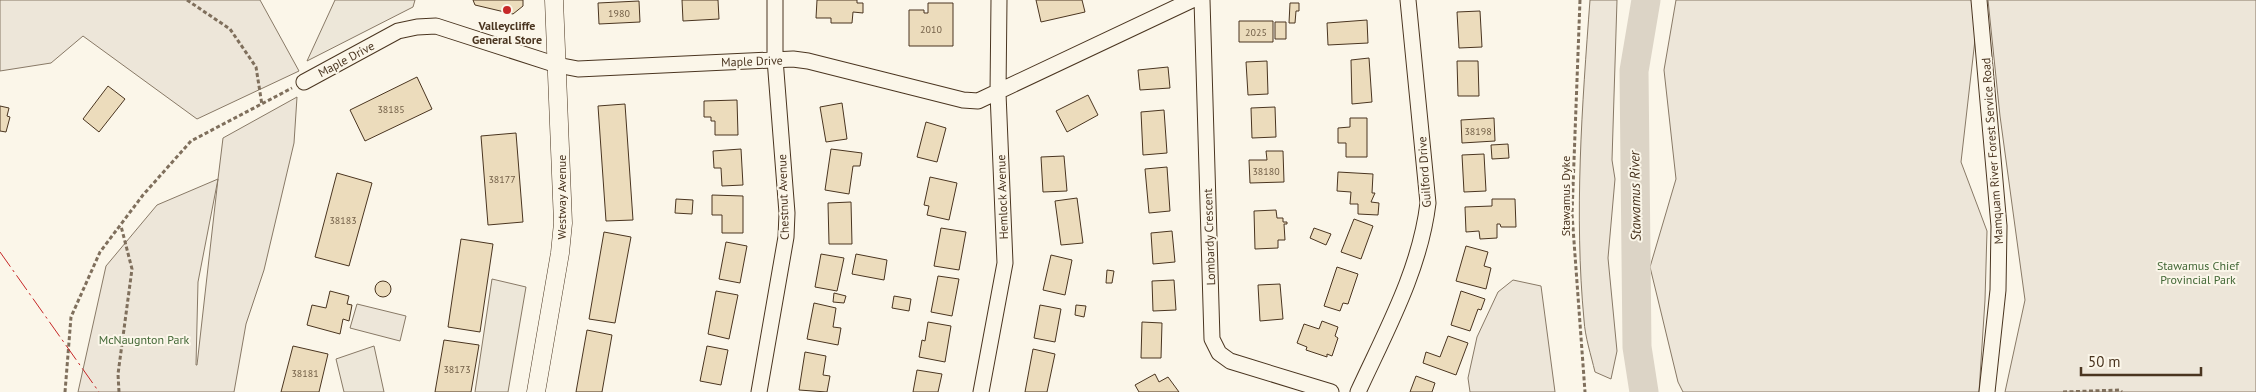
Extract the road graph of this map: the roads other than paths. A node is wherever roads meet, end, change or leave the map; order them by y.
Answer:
1 (554, 0) edge
2 (775, 0) edge
3 (999, 0) edge
4 (1192, 0) edge
5 (1202, 0) edge
6 (1408, 0) edge
7 (1979, 0) edge
8 (775, 59) junction
9 (557, 65) junction
10 (304, 82) road end
11 (998, 93) junction
12 (536, 392) edge
13 (759, 392) edge
14 (981, 392) edge
15 (1330, 392) edge
16 (1358, 392) edge
17 (1987, 392) edge

1 - 9 street, Westway Avenue
2 - 8 street, Chestnut Avenue
3 - 11 street, Hemlock Avenue
4 - 11 street, Maple Drive
5 - 15 street, Lombardy Crescent
6 - 16 street, Guilford Drive
7 - 17 street, Mamquam River Forest Service Road
8 - 9 street, Maple Drive
8 - 11 street, Maple Drive
8 - 13 street, Chestnut Avenue
9 - 10 street, Maple Drive
9 - 12 street, Westway Avenue
11 - 14 street, Hemlock Avenue

